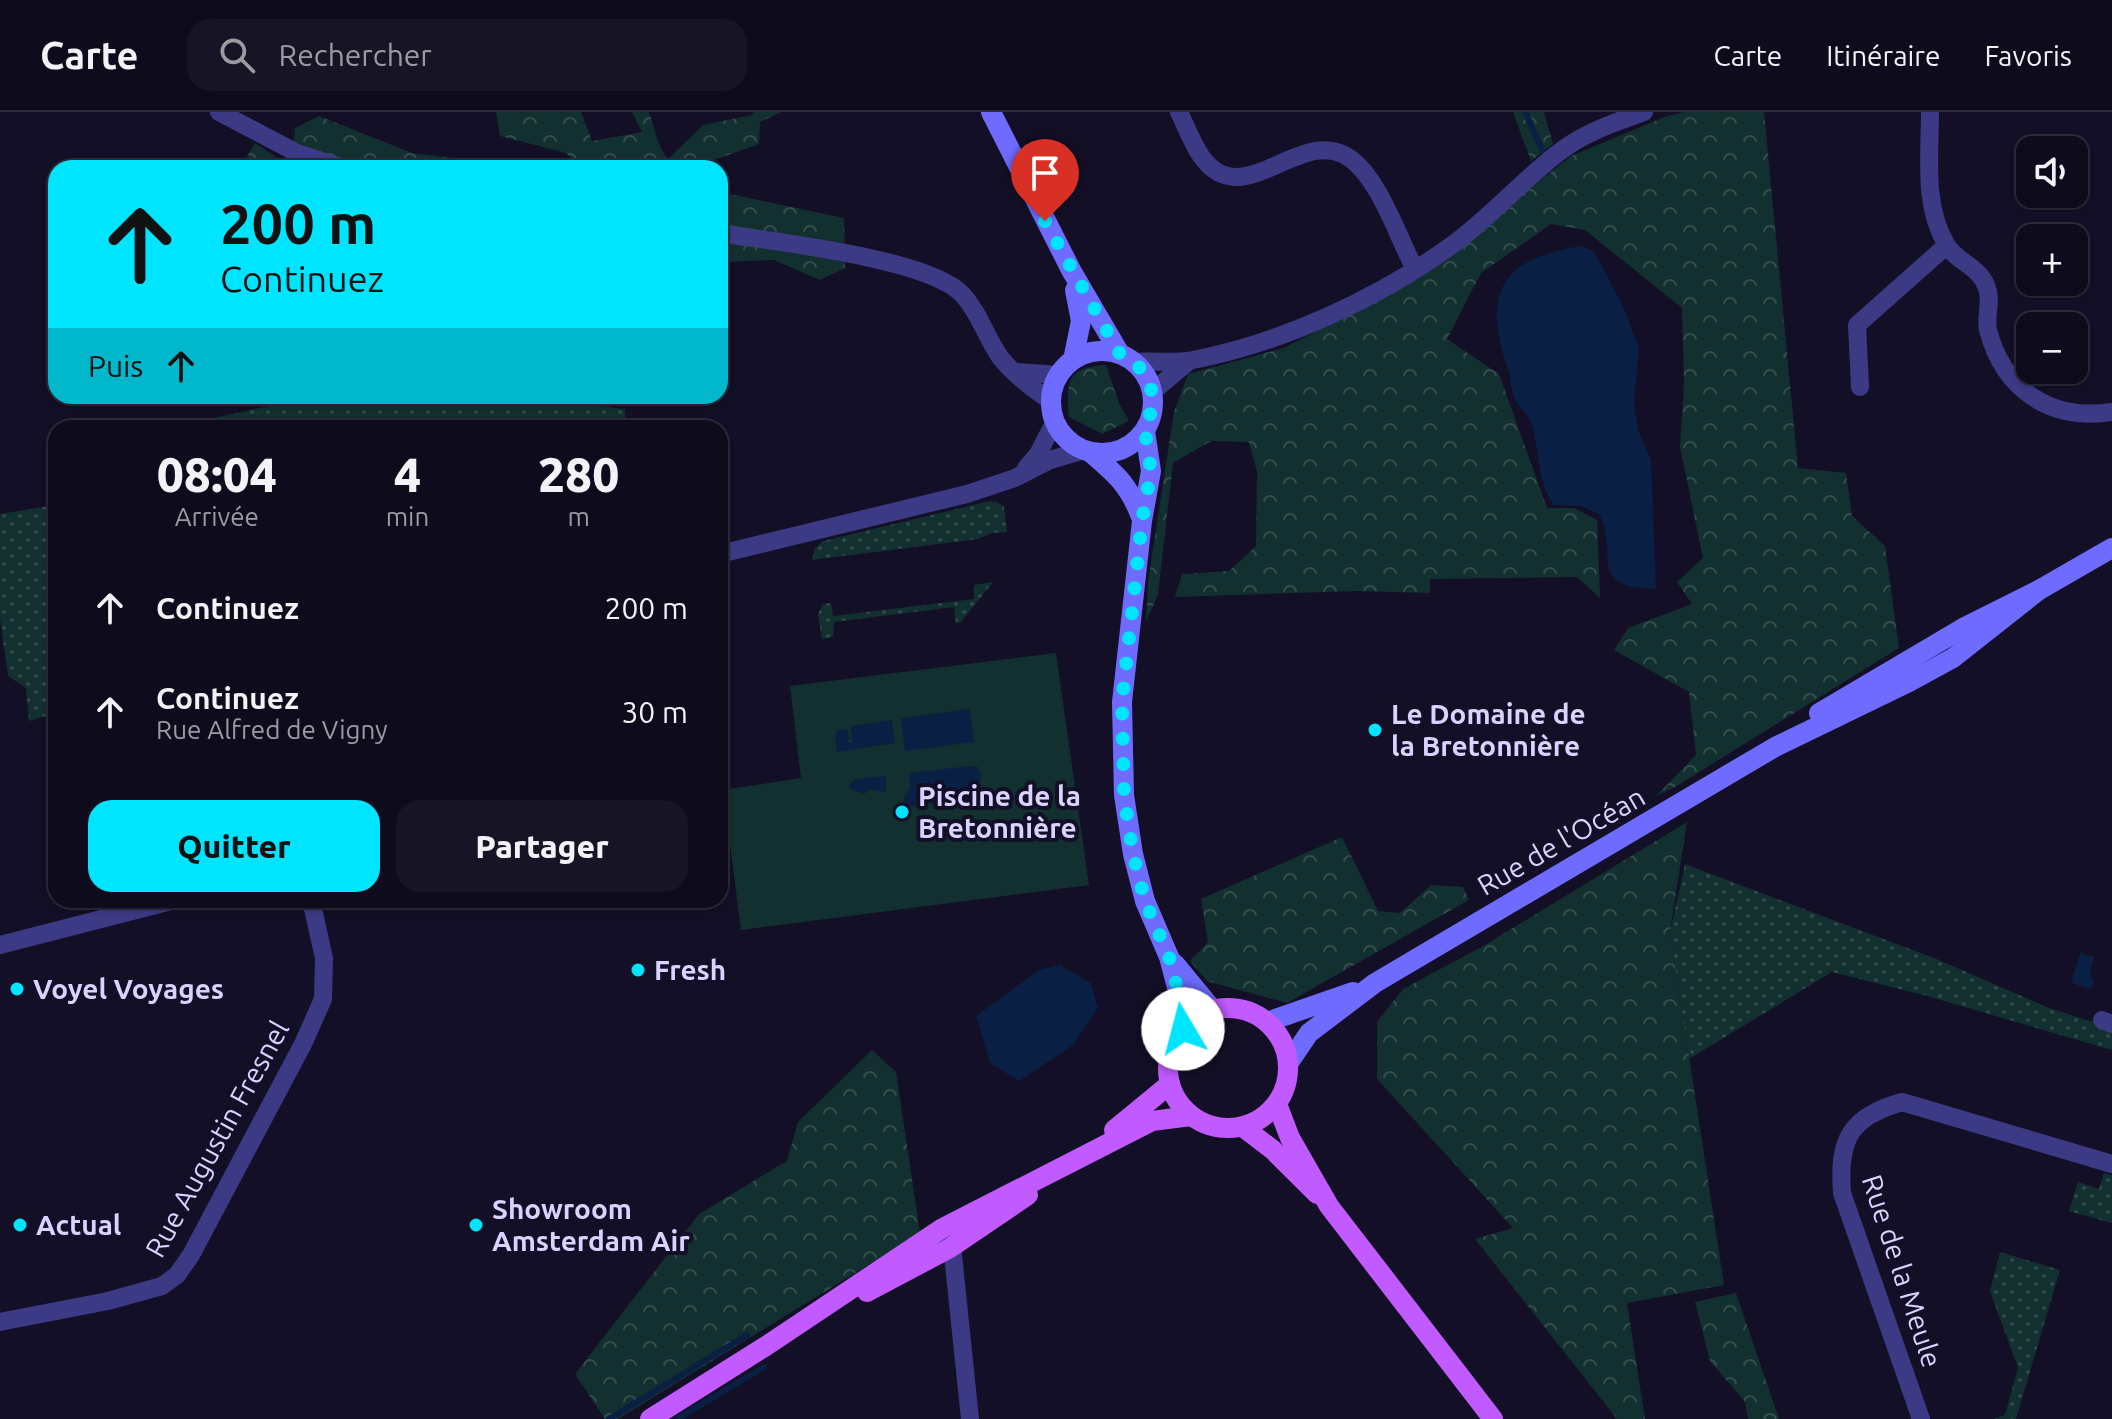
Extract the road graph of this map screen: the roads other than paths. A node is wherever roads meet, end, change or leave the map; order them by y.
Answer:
1 (219, 112) edge
2 (991, 112) edge
3 (1179, 112) edge
4 (1644, 112) edge
5 (1930, 112) edge
6 (319, 160) edge
7 (728, 234) edge
8 (1946, 246) junction
9 (1415, 269) junction
10 (1071, 270) junction
11 (1126, 358) junction
12 (1189, 361) junction
13 (1066, 367) junction
14 (1016, 372) junction
15 (1860, 387) dead end
16 (1152, 392) junction
17 (1053, 411) junction
18 (2112, 412) edge
19 (1145, 431) junction
20 (1087, 451) junction
21 (1015, 478) junction
22 (1142, 521) junction
23 (2112, 548) edge
24 (728, 552) edge
25 (144, 908) edge
26 (313, 908) edge
27 (0, 945) edge
28 (1169, 957) junction
29 (1375, 983) junction
30 (1213, 1010) junction
31 (1267, 1022) junction
32 (1183, 1029) junction
33 (1288, 1064) junction
34 (1170, 1084) junction
35 (1277, 1104) junction
36 (1191, 1116) junction
37 (1243, 1127) junction
38 (1081, 1156) junction
39 (2112, 1164) edge
40 (1329, 1206) junction
41 (945, 1238) junction
42 (0, 1322) edge
43 (650, 1419) edge
44 (970, 1419) edge
45 (1493, 1419) edge
46 (1921, 1419) edge

1 - 6 street
2 - 10 main road
3 - 9 street
4 - 9 street
5 - 8 street
7 - 14 street
8 - 15 street
8 - 18 street
9 - 12 street
10 - 11 main road
10 - 13 main road
11 - 12 street
11 - 13 main road
11 - 16 main road
12 - 16 street
13 - 14 street
13 - 17 main road
14 - 17 street
16 - 19 main road
17 - 20 main road
17 - 21 street
19 - 20 main road
19 - 22 main road
20 - 21 street
20 - 22 main road
21 - 24 street
22 - 28 main road
23 - 29 main road, Rue de l'Océan
25 - 27 street
26 - 42 street, Rue Augustin Fresnel
28 - 30 main road
28 - 32 main road
29 - 31 main road, Rue de l'Océan
29 - 33 main road, Rue de l'Océan
30 - 31 main road
30 - 32 main road
31 - 33 main road
32 - 34 main road
33 - 35 main road
34 - 36 main road
34 - 38 main road
35 - 37 main road
35 - 40 main road
36 - 37 main road
36 - 38 main road
37 - 40 main road
38 - 41 main road
39 - 46 street, Rue de la Meule
40 - 45 main road
41 - 43 main road
41 - 44 street

